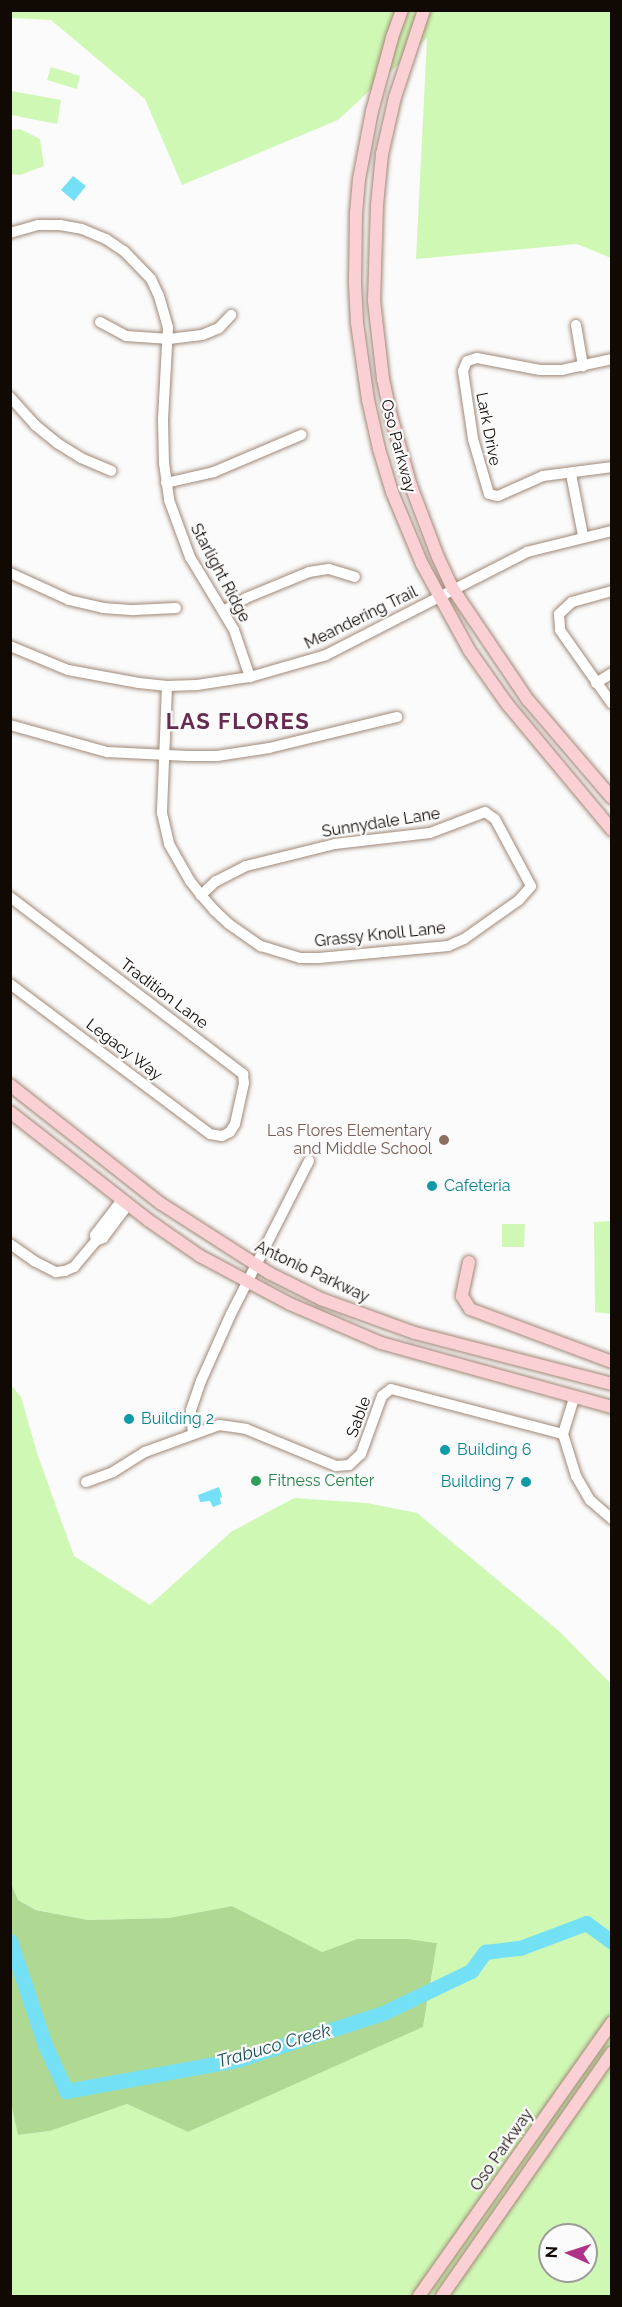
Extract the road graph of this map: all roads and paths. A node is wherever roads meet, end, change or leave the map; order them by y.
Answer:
1 (402, 10) edge
2 (424, 10) edge
3 (10, 233) edge
4 (231, 315) dead end
5 (100, 322) dead end
6 (576, 325) dead end
7 (169, 339) junction
8 (612, 360) edge
9 (583, 366) junction
10 (10, 397) edge
11 (301, 435) dead end
12 (612, 467) edge
13 (111, 471) dead end
14 (571, 474) junction
15 (166, 483) junction
16 (612, 531) edge
17 (583, 536) junction
18 (10, 573) edge
19 (355, 577) dead end
20 (453, 589) junction
21 (612, 591) edge
22 (438, 597) junction
23 (176, 608) dead end
24 (223, 611) junction
25 (10, 646) edge
26 (612, 673) edge
27 (250, 677) junction
28 (596, 683) junction
29 (167, 686) junction
30 (612, 704) edge
31 (398, 717) dead end
32 (10, 725) edge
33 (163, 756) junction
34 (612, 798) edge
35 (612, 830) edge
36 (531, 886) joint
37 (201, 895) junction
38 (10, 897) edge
39 (10, 984) edge
40 (10, 1085) edge
41 (10, 1112) edge
42 (222, 1136) joint
43 (309, 1161) dead end
44 (125, 1203) junction
45 (10, 1244) edge
46 (469, 1262) dead end
47 (254, 1266) junction
48 (246, 1282) junction
49 (612, 1362) edge
50 (612, 1384) edge
51 (574, 1397) junction
52 (612, 1407) edge
53 (193, 1434) junction
54 (563, 1434) junction
55 (86, 1482) dead end
56 (612, 1519) edge
57 (612, 2022) edge
58 (612, 2052) edge
59 (419, 2296) edge
60 (442, 2296) edge

1 - 22 main road, Oso Parkway
2 - 20 main road, Oso Parkway
3 - 7 street, Starlight Ridge
4 - 7 street
5 - 7 street
6 - 9 street
7 - 15 street, Starlight Ridge
8 - 9 street
9 - 14 street, Lark Drive
10 - 13 street
11 - 15 street
12 - 14 street
14 - 17 street
15 - 24 street, Starlight Ridge
16 - 17 street, Meandering Trail
17 - 20 street, Meandering Trail
18 - 23 street
19 - 24 street
20 - 22 street, Meandering Trail
20 - 34 main road, Oso Parkway
21 - 28 street
22 - 27 street, Meandering Trail
22 - 35 main road, Oso Parkway
24 - 27 street, Starlight Ridge
25 - 29 street, Meandering Trail
26 - 28 street
27 - 29 street, Meandering Trail
28 - 30 street
29 - 33 street, Grassy Knoll Lane
31 - 33 street
32 - 33 street
33 - 37 street, Grassy Knoll Lane
36 - 37 street, Grassy Knoll Lane
36 - 37 street, Sunnydale Lane
38 - 42 street, Tradition Lane
39 - 42 street, Legacy Way
40 - 47 main road, Antonio Parkway
41 - 44 main road
43 - 47 street
44 - 45 street
44 - 48 main road
46 - 49 main road
47 - 48 street
47 - 50 main road, Antonio Parkway
48 - 51 main road
48 - 53 street
51 - 52 main road
51 - 54 street
53 - 54 street, Sable
53 - 55 street, Sable
54 - 56 street
57 - 59 main road, Oso Parkway
58 - 60 main road, Oso Parkway

